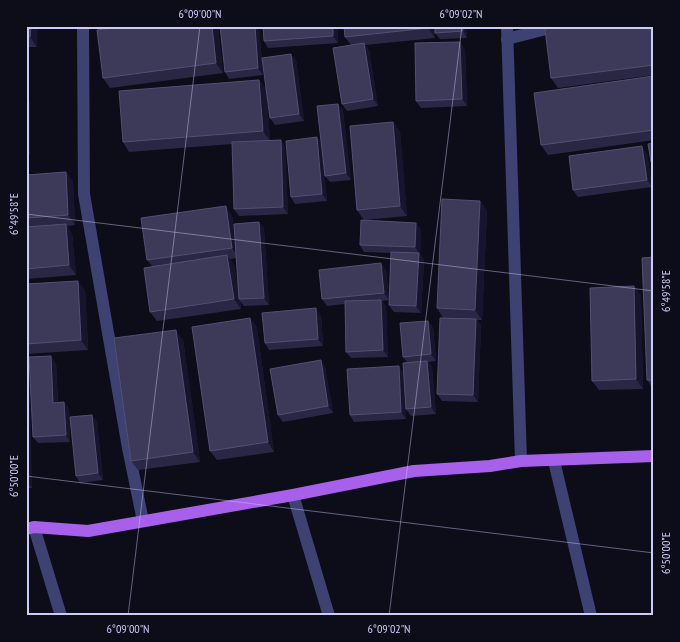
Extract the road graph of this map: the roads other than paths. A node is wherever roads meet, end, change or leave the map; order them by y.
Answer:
1 (83, 26) edge
2 (558, 26) edge
3 (507, 33) edge
4 (654, 456) edge
5 (521, 461) junction
6 (554, 461) junction
7 (293, 495) junction
8 (144, 521) junction
9 (30, 528) edge
10 (61, 616) edge
11 (329, 616) edge
12 (591, 616) edge

1 - 8 street
2 - 3 street
3 - 5 street
4 - 6 main road
5 - 6 main road
5 - 7 main road
6 - 12 street
7 - 8 main road
7 - 11 street
8 - 9 main road
9 - 10 street

